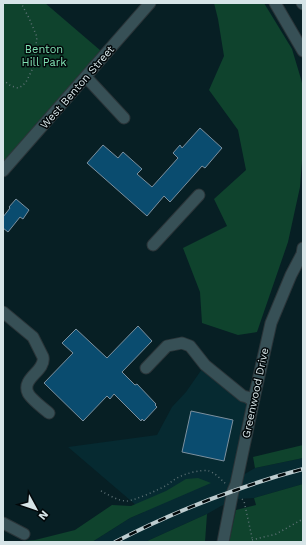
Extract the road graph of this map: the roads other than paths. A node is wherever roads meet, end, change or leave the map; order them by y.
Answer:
1 (150, 3) edge
2 (276, 3) edge
3 (303, 51) edge
4 (86, 77) junction
5 (124, 118) dead end
6 (3, 171) edge
7 (199, 195) dead end
8 (153, 245) dead end
9 (303, 252) edge
10 (3, 312) edge
11 (146, 368) dead end
12 (253, 401) junction
13 (49, 413) dead end
14 (3, 523) edge
15 (24, 534) dead end
16 (223, 542) edge

1 - 4 street, West Benton Street
2 - 3 street
4 - 5 street
4 - 6 street, West Benton Street
7 - 8 street
9 - 12 street, Greenwood Drive
10 - 13 street
11 - 12 street
12 - 16 street, Greenwood Drive
14 - 15 street

